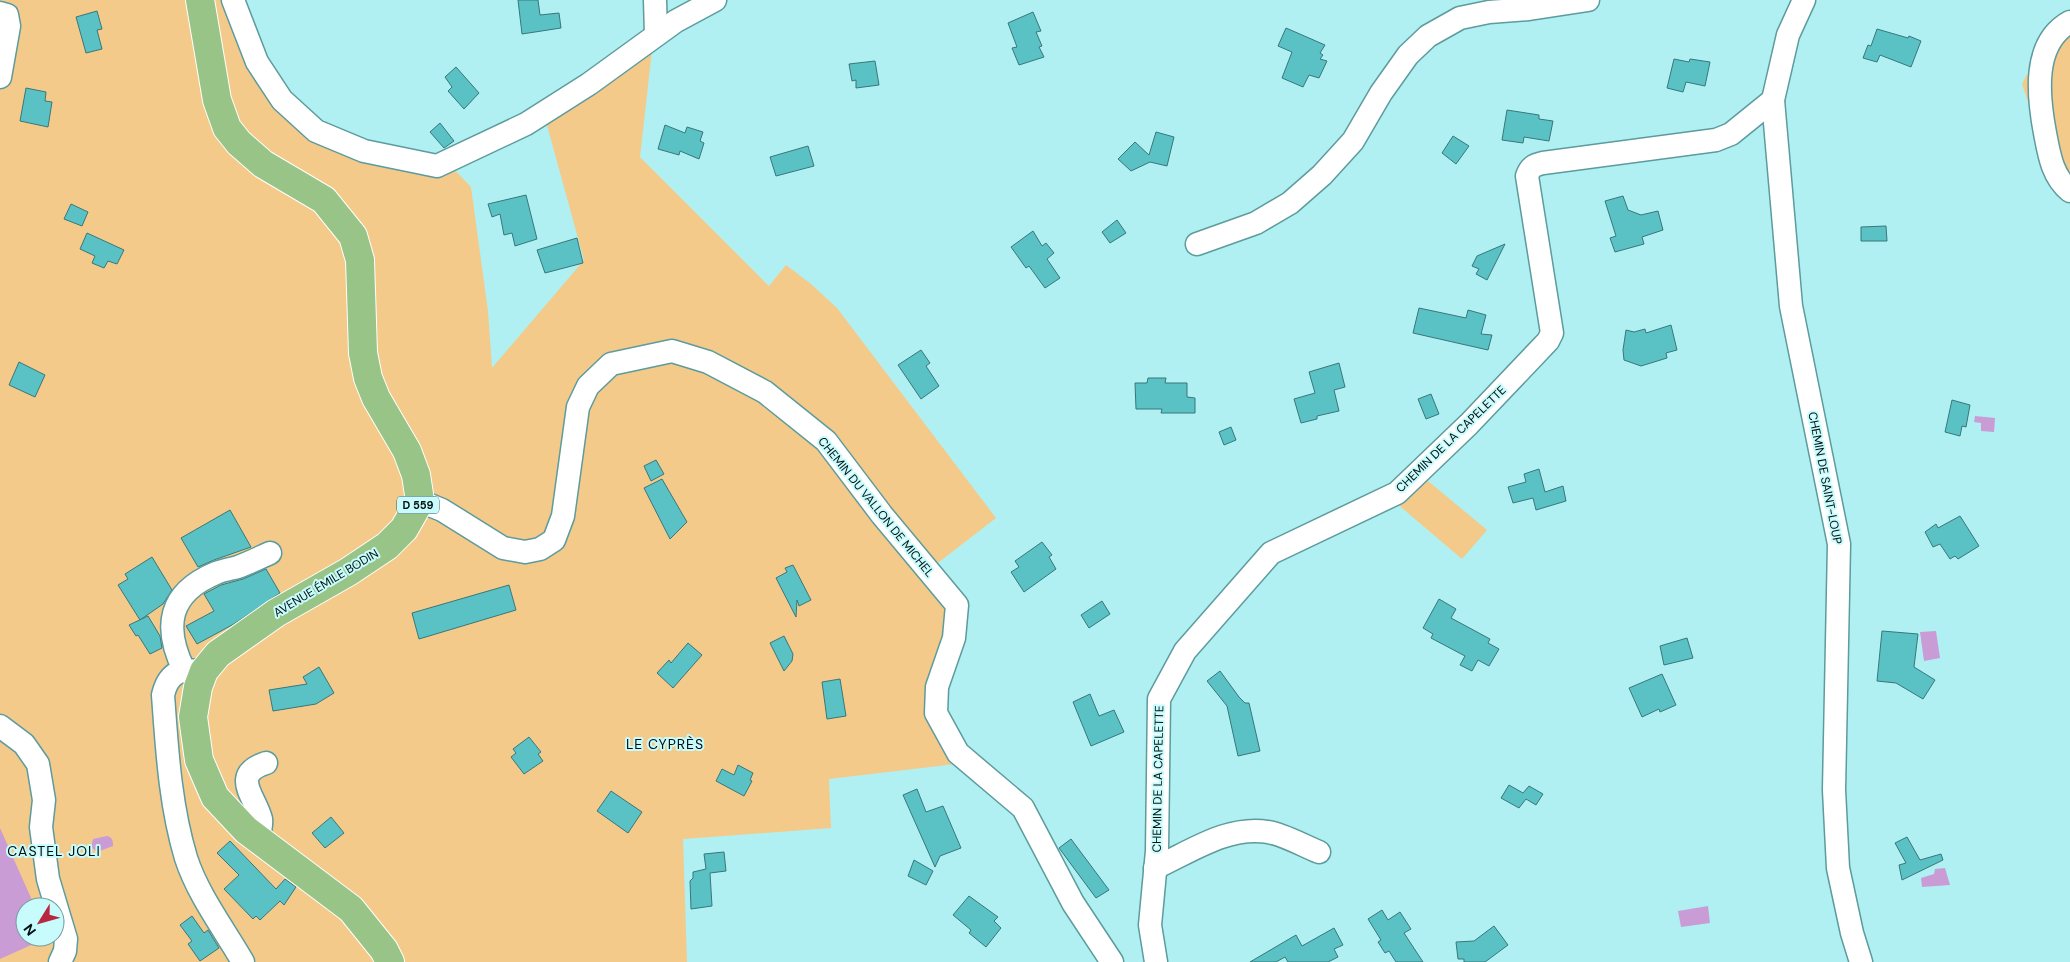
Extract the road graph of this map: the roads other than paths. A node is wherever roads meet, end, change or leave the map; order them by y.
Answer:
1 (200, 0) edge
2 (232, 0) edge
3 (655, 0) edge
4 (715, 0) edge
5 (1588, 0) edge
6 (1804, 0) edge
7 (0, 14) edge
8 (2070, 22) edge
9 (656, 35) junction
10 (0, 77) edge
11 (1773, 100) junction
12 (2070, 191) edge
13 (1197, 244) dead end
14 (420, 501) junction
15 (270, 553) dead end
16 (186, 673) junction
17 (0, 726) edge
18 (266, 763) dead end
19 (258, 839) junction
20 (1319, 852) dead end
21 (1155, 868) junction
22 (60, 962) edge
23 (243, 962) edge
24 (390, 962) edge
25 (1112, 962) edge
26 (1156, 962) edge
27 (1861, 962) edge

1 - 14 main road, D 559
2 - 9 street
3 - 9 street
4 - 9 street
5 - 13 street
6 - 11 street, CHEMIN DE SAINT-LOUP
7 - 10 street
8 - 12 street
11 - 21 street, CHEMIN DE LA CAPELETTE
11 - 27 street, CHEMIN DE SAINT-LOUP
14 - 16 main road, AVENUE ÉMILE BODIN / D 559
14 - 25 street, CHEMIN DU VALLON DE MICHEL
15 - 16 street
16 - 19 main road, AVENUE ÉMILE BODIN / D 559
16 - 23 street
17 - 22 street
18 - 19 street
19 - 24 main road, AVENUE ÉMILE BODIN / D 559
20 - 21 street
21 - 26 street, CHEMIN DE LA CAPELETTE

